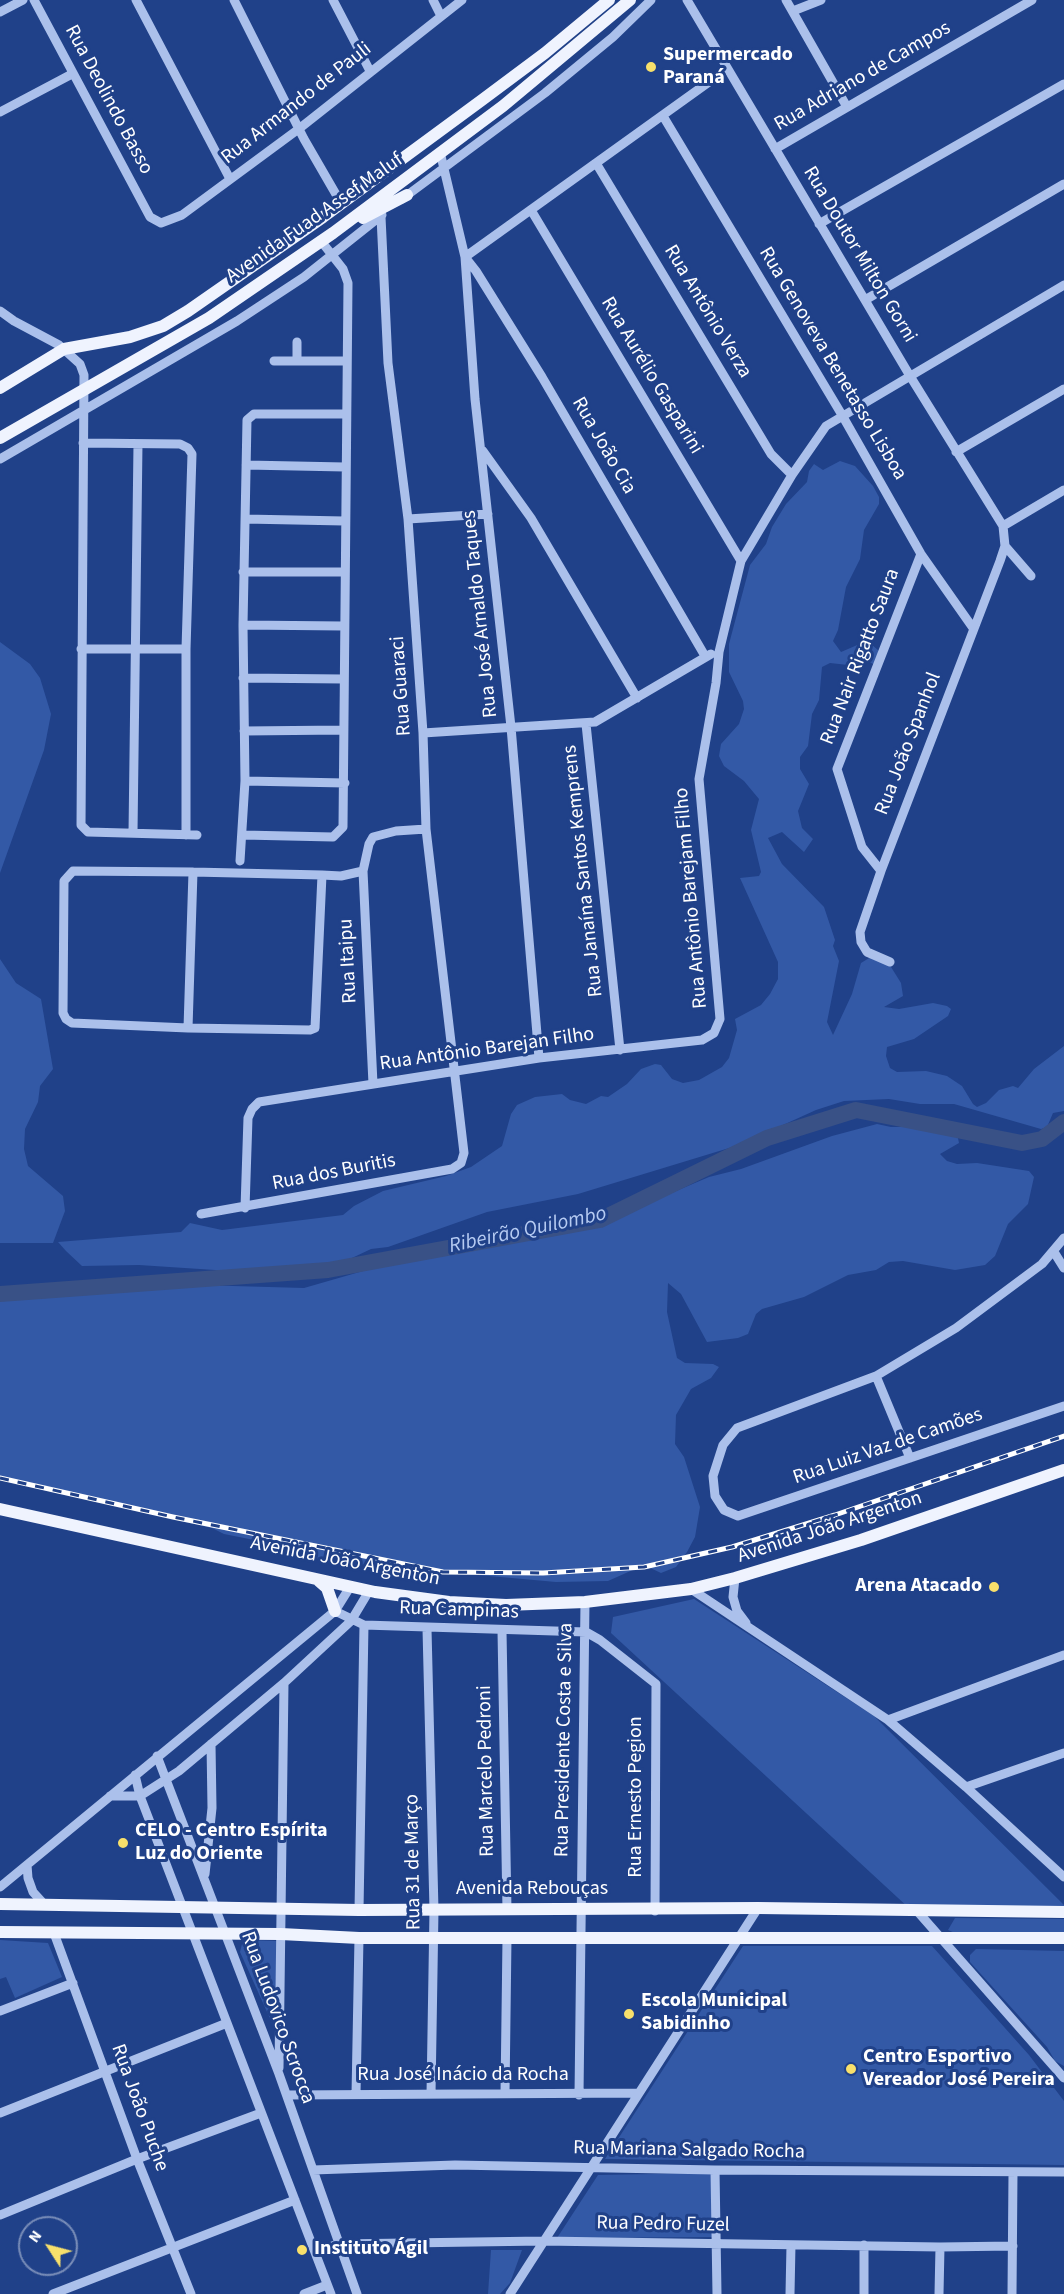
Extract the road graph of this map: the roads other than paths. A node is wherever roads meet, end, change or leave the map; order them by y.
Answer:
1 (23, 0) edge
2 (34, 0) edge
3 (136, 0) edge
4 (234, 0) edge
5 (333, 0) edge
6 (433, 0) edge
7 (462, 0) edge
8 (609, 0) edge
9 (630, 0) edge
10 (651, 0) edge
11 (687, 0) edge
12 (786, 0) edge
13 (821, 0) edge
14 (1032, 0) edge
15 (0, 12) edge
16 (793, 12) junction
17 (441, 16) junction
18 (727, 69) junction
19 (370, 71) junction
20 (72, 74) junction
21 (1064, 84) edge
22 (847, 107) junction
23 (0, 112) edge
24 (663, 117) junction
25 (300, 128) junction
26 (775, 149) junction
27 (440, 153) junction
28 (427, 163) junction
29 (596, 163) junction
30 (443, 169) junction
31 (230, 179) junction
32 (1064, 184) edge
33 (407, 195) junction
34 (341, 203) junction
35 (531, 210) junction
36 (381, 216) junction
37 (150, 217) joint
38 (819, 224) junction
39 (333, 233) junction
40 (321, 241) junction
41 (332, 254) junction
42 (465, 257) junction
43 (1064, 285) edge
44 (865, 300) junction
45 (0, 311) edge
46 (297, 342) dead end
47 (161, 344) junction
48 (64, 349) junction
49 (274, 360) dead end
50 (297, 360) junction
51 (345, 362) junction
52 (169, 363) junction
53 (910, 375) junction
54 (127, 387) junction
55 (0, 388) edge
56 (1064, 389) edge
57 (83, 390) junction
58 (82, 412) junction
59 (344, 414) junction
60 (842, 415) junction
61 (0, 438) edge
62 (84, 442) junction
63 (0, 443) edge
64 (138, 444) junction
65 (481, 448) junction
66 (12, 452) junction
67 (956, 452) junction
68 (0, 459) edge
69 (246, 465) junction
70 (345, 467) junction
71 (792, 475) junction
72 (1064, 490) edge
73 (488, 514) junction
74 (245, 519) junction
75 (408, 519) junction
76 (344, 521) junction
77 (1003, 526) junction
78 (1005, 546) junction
79 (921, 554) junction
80 (741, 561) junction
81 (243, 572) junction
82 (343, 572) junction
83 (1031, 576) dead end
84 (243, 625) junction
85 (343, 626) junction
86 (973, 628) junction
87 (81, 649) junction
88 (186, 649) junction
89 (134, 650) junction
90 (719, 652) junction
91 (705, 656) junction
92 (243, 678) junction
93 (343, 679) junction
94 (637, 698) junction
95 (586, 724) junction
96 (511, 727) junction
97 (244, 730) junction
98 (344, 730) junction
99 (423, 733) junction
100 (245, 781) junction
101 (345, 783) junction
102 (426, 829) junction
103 (133, 833) junction
104 (186, 835) junction
105 (197, 835) dead end
106 (243, 835) junction
107 (240, 861) dead end
108 (363, 871) junction
109 (881, 871) junction
110 (193, 872) junction
111 (322, 875) junction
112 (890, 962) dead end
113 (720, 1019) joint
114 (188, 1028) junction
115 (620, 1050) junction
116 (539, 1058) junction
117 (453, 1070) junction
118 (374, 1084) junction
119 (464, 1153) joint
120 (245, 1208) junction
121 (201, 1214) dead end
122 (1064, 1238) edge
123 (1054, 1252) junction
124 (1064, 1268) edge
125 (876, 1376) junction
126 (1064, 1406) edge
127 (910, 1458) junction
128 (1064, 1470) edge
129 (0, 1509) edge
130 (735, 1578) junction
131 (319, 1580) junction
132 (350, 1587) junction
133 (691, 1589) junction
134 (369, 1591) junction
135 (585, 1602) junction
136 (335, 1611) junction
137 (351, 1621) junction
138 (364, 1625) junction
139 (749, 1628) junction
140 (427, 1629) junction
141 (502, 1631) junction
142 (586, 1632) junction
143 (1064, 1655) edge
144 (284, 1683) junction
145 (888, 1720) junction
146 (211, 1744) junction
147 (1064, 1753) edge
148 (157, 1756) junction
149 (135, 1775) junction
150 (166, 1781) junction
151 (966, 1787) junction
152 (110, 1796) junction
153 (140, 1796) junction
154 (27, 1865) junction
155 (205, 1876) junction
156 (1064, 1877) edge
157 (0, 1887) edge
158 (43, 1903) junction
159 (0, 1904) edge
160 (182, 1907) junction
161 (216, 1907) junction
162 (281, 1908) junction
163 (758, 1908) junction
164 (579, 1909) junction
165 (359, 1910) junction
166 (434, 1910) junction
167 (507, 1910) junction
168 (655, 1911) junction
169 (918, 1912) junction
170 (1064, 1912) edge
171 (0, 1932) edge
172 (54, 1933) junction
173 (193, 1934) junction
174 (281, 1934) junction
175 (227, 1935) junction
176 (739, 1936) junction
177 (580, 1937) junction
178 (359, 1938) junction
179 (434, 1938) junction
180 (507, 1938) junction
181 (1064, 1938) edge
182 (944, 1940) junction
183 (73, 1983) junction
184 (0, 2011) edge
185 (227, 2023) junction
186 (106, 2071) junction
187 (279, 2074) junction
188 (1064, 2078) edge
189 (505, 2093) junction
190 (638, 2093) junction
191 (356, 2094) junction
192 (431, 2094) junction
193 (287, 2095) junction
194 (579, 2095) junction
195 (0, 2113) edge
196 (261, 2113) junction
197 (138, 2159) junction
198 (592, 2168) junction
199 (313, 2170) junction
200 (715, 2170) junction
201 (1064, 2172) edge
202 (1013, 2173) junction
203 (295, 2200) junction
204 (0, 2215) edge
205 (543, 2241) junction
206 (338, 2244) junction
207 (718, 2244) junction
208 (791, 2245) junction
209 (864, 2245) junction
210 (1013, 2246) junction
211 (172, 2247) junction
212 (939, 2247) junction
213 (315, 2252) junction
214 (329, 2289) edge
215 (53, 2294) edge
216 (191, 2294) edge
217 (304, 2294) edge
218 (357, 2294) edge
219 (510, 2294) edge
220 (717, 2294) edge
221 (790, 2294) edge
222 (864, 2294) edge
223 (939, 2294) edge
224 (1012, 2294) edge

1 - 15 street
2 - 20 street, Rua Deolindo Basso
3 - 31 street
4 - 25 street
5 - 19 street
6 - 17 street
7 - 17 street, Rua Armando de Pauli
8 - 34 main road, Avenida Fuad Assef Maluf
9 - 27 main road, Avenida Fuad Assef Maluf
10 - 30 street
11 - 18 street, Rua Doutor Milton Gorni
12 - 16 street
13 - 16 street
14 - 22 street, Rua Adriano de Campos
16 - 22 street
17 - 19 street, Rua Armando de Pauli
18 - 24 street
18 - 26 street, Rua Doutor Milton Gorni
19 - 25 street, Rua Armando de Pauli
20 - 23 street
20 - 37 street, Rua Deolindo Basso
21 - 38 street
22 - 26 street, Rua Adriano de Campos
24 - 29 street
24 - 60 street, Rua Genoveva Benetasso Lisboa
25 - 31 street, Rua Armando de Pauli
25 - 34 street
26 - 38 street, Rua Doutor Milton Gorni
27 - 28 main road, Avenida Fuad Assef Maluf
27 - 30 street, Rua José Arnaldo Taques
28 - 30 street
28 - 39 main road, Avenida Fuad Assef Maluf
29 - 35 street
29 - 71 street, Rua Antônio Verza
30 - 33 street
30 - 42 street, Rua José Arnaldo Taques
31 - 37 street, Rua Armando de Pauli
32 - 44 street
33 - 36 street
33 - 39 main road
34 - 48 main road, Avenida Fuad Assef Maluf
35 - 42 street
35 - 80 street, Rua Aurélio Gasparini
36 - 41 street
36 - 75 street, Rua Guaraci
38 - 44 street, Rua Doutor Milton Gorni
39 - 40 main road, Avenida Fuad Assef Maluf
40 - 41 street
40 - 47 main road, Avenida Fuad Assef Maluf
41 - 51 street
41 - 52 street
42 - 65 street, Rua José Arnaldo Taques
42 - 91 street, Rua João Cia
43 - 53 street
44 - 53 street, Rua Doutor Milton Gorni
45 - 48 street
46 - 50 street
47 - 52 street
47 - 57 main road, Avenida Fuad Assef Maluf
48 - 55 main road, Avenida Fuad Assef Maluf
48 - 57 street
49 - 50 street
50 - 51 street
51 - 59 street
52 - 54 street
53 - 60 street
53 - 67 street, Rua Doutor Milton Gorni
54 - 57 street
54 - 58 street
56 - 67 street
57 - 58 street
57 - 61 main road, Avenida Fuad Assef Maluf
58 - 62 street
58 - 66 street
59 - 69 street
59 - 70 street
60 - 71 street, Rua Antônio Barejam Filho
60 - 79 street, Rua Genoveva Benetasso Lisboa
62 - 64 street
62 - 87 street
63 - 66 street
64 - 88 street
64 - 89 street
65 - 73 street, Rua José Arnaldo Taques
65 - 94 street
66 - 68 street
67 - 77 street, Rua Doutor Milton Gorni
69 - 70 street
69 - 74 street
70 - 76 street
71 - 80 street, Rua Antônio Barejam Filho
72 - 77 street
73 - 75 street
73 - 96 street, Rua José Arnaldo Taques
74 - 76 street
74 - 81 street
75 - 99 street, Rua Guaraci
76 - 82 street
77 - 78 street, Rua João Spanhol
78 - 83 street
78 - 86 street, Rua João Spanhol
79 - 86 street, Rua Genoveva Benetasso Lisboa
79 - 109 street, Rua Nair Rigatto Saura
80 - 90 street, Rua Antônio Barejam Filho
81 - 82 street
81 - 84 street
82 - 85 street
84 - 85 street
84 - 92 street
85 - 93 street
86 - 109 street, Rua João Spanhol
87 - 89 street
87 - 103 street
88 - 89 street
88 - 104 street
89 - 103 street
90 - 91 street
90 - 113 street, Rua Antônio Barejam Filho
91 - 94 street
92 - 93 street
92 - 97 street
93 - 98 street
94 - 95 street
95 - 96 street
95 - 115 street, Rua Janaína Santos Kemprens
96 - 99 street
96 - 116 street, Rua José Arnaldo Taques
97 - 98 street
97 - 100 street
98 - 101 street
99 - 102 street, Rua Guaraci
100 - 101 street
100 - 106 street
101 - 106 street
102 - 108 street, Rua Itaipu
102 - 117 street, Rua Guaraci
103 - 104 street
104 - 105 street
106 - 107 street
108 - 111 street
108 - 118 street, Rua Itaipu
109 - 112 street, Rua João Spanhol
110 - 111 street
110 - 114 street
110 - 114 street
111 - 114 street
113 - 115 street, Rua Antônio Barejan Filho
115 - 116 street, Rua Antônio Barejan Filho
116 - 117 street, Rua Antônio Barejan Filho
117 - 118 street, Rua Antônio Barejan Filho
117 - 119 street, Rua Guaraci
118 - 120 street, Rua Antônio Barejan Filho
119 - 120 street, Rua dos Buritis
120 - 121 street, Rua dos Buritis
122 - 123 street
123 - 124 street
123 - 125 street
125 - 127 street
125 - 127 street, Rua Luiz Vaz de Camões
126 - 127 street, Rua Luiz Vaz de Camões
128 - 130 main road, Avenida João Argenton
129 - 131 main road, Avenida João Argenton
130 - 133 main road, Avenida João Argenton
130 - 139 street
131 - 132 main road, Avenida João Argenton
131 - 136 main road
132 - 134 main road, Avenida João Argenton
132 - 136 street
133 - 135 main road, Avenida João Argenton
133 - 139 street
134 - 135 main road, Avenida João Argenton
134 - 137 street
135 - 142 street, Rua Presidente Costa e Silva
136 - 137 street, Rua Campinas
136 - 148 street
137 - 138 street, Rua Campinas
137 - 144 street
138 - 140 street, Rua Campinas
138 - 165 street
139 - 145 street
140 - 141 street, Rua Campinas
140 - 166 street, Rua 31 de Março
141 - 142 street, Rua Campinas
141 - 167 street, Rua Marcelo Pedroni
142 - 164 street, Rua Presidente Costa e Silva
142 - 168 street, Rua Ernesto Pegion
143 - 145 street
144 - 146 street
144 - 162 street
145 - 151 street
146 - 150 street
146 - 155 street
147 - 151 street
148 - 149 street
148 - 150 street, Rua Ludovico Scrocca
149 - 152 street
149 - 153 street
150 - 153 street
150 - 155 street, Rua Ludovico Scrocca
151 - 156 street
152 - 153 street
152 - 154 street
153 - 160 street
154 - 157 street
154 - 158 street
155 - 161 street, Rua Ludovico Scrocca
158 - 159 main road, Avenida Rebouças
158 - 160 main road, Avenida Rebouças
160 - 161 main road, Avenida Rebouças
160 - 173 street
161 - 162 main road, Avenida Rebouças
161 - 175 street, Rua Ludovico Scrocca
162 - 165 main road, Avenida Rebouças
162 - 174 street
163 - 168 main road, Avenida Rebouças
163 - 169 main road, Avenida Rebouças
163 - 176 street
164 - 167 main road, Avenida Rebouças
164 - 168 main road, Avenida Rebouças
164 - 177 street, Rua Presidente Costa e Silva
165 - 166 main road, Avenida Rebouças
166 - 167 main road, Avenida Rebouças
166 - 179 street, Rua 31 de Março
169 - 170 main road, Avenida Rebouças
169 - 182 street
171 - 172 main road
172 - 173 main road
172 - 183 street, Rua João Puche
173 - 175 main road
173 - 185 street
174 - 175 main road
174 - 178 main road
174 - 187 street
175 - 187 street, Rua Ludovico Scrocca
176 - 177 main road
176 - 182 main road
176 - 190 street
177 - 180 main road
177 - 194 street, Rua Presidente Costa e Silva
178 - 179 main road
178 - 191 street
179 - 180 main road
179 - 192 street, Rua 31 de Março
180 - 189 street
181 - 182 main road
182 - 188 street
183 - 184 street
183 - 186 street, Rua João Puche
185 - 186 street
185 - 196 street
186 - 195 street
186 - 197 street, Rua João Puche
187 - 193 street, Rua Ludovico Scrocca
189 - 192 street, Rua José Inácio da Rocha
189 - 194 street, Rua José Inácio da Rocha
190 - 194 street, Rua José Inácio da Rocha
190 - 198 street
191 - 192 street, Rua José Inácio da Rocha
191 - 193 street, Rua José Inácio da Rocha
193 - 199 street, Rua Ludovico Scrocca
196 - 197 street
196 - 203 street
197 - 204 street
197 - 211 street, Rua João Puche
198 - 199 street, Rua Mariana Salgado Rocha
198 - 200 street, Rua Mariana Salgado Rocha
198 - 205 street
199 - 206 street, Rua Ludovico Scrocca
200 - 202 street, Rua Mariana Salgado Rocha
200 - 207 street
201 - 202 street, Rua Mariana Salgado Rocha
202 - 210 street
203 - 211 street
203 - 213 street
205 - 206 street, Rua Pedro Fuzel
205 - 207 street, Rua Pedro Fuzel
205 - 219 street
206 - 213 street, Rua Pedro Fuzel
206 - 218 street, Rua Ludovico Scrocca
207 - 208 street, Rua Pedro Fuzel
207 - 220 street
208 - 209 street, Rua Pedro Fuzel
208 - 221 street
209 - 212 street, Rua Pedro Fuzel
209 - 222 street
210 - 212 street, Rua Pedro Fuzel
210 - 224 street
211 - 215 street
211 - 216 street, Rua João Puche
212 - 223 street
213 - 214 street
214 - 217 street

